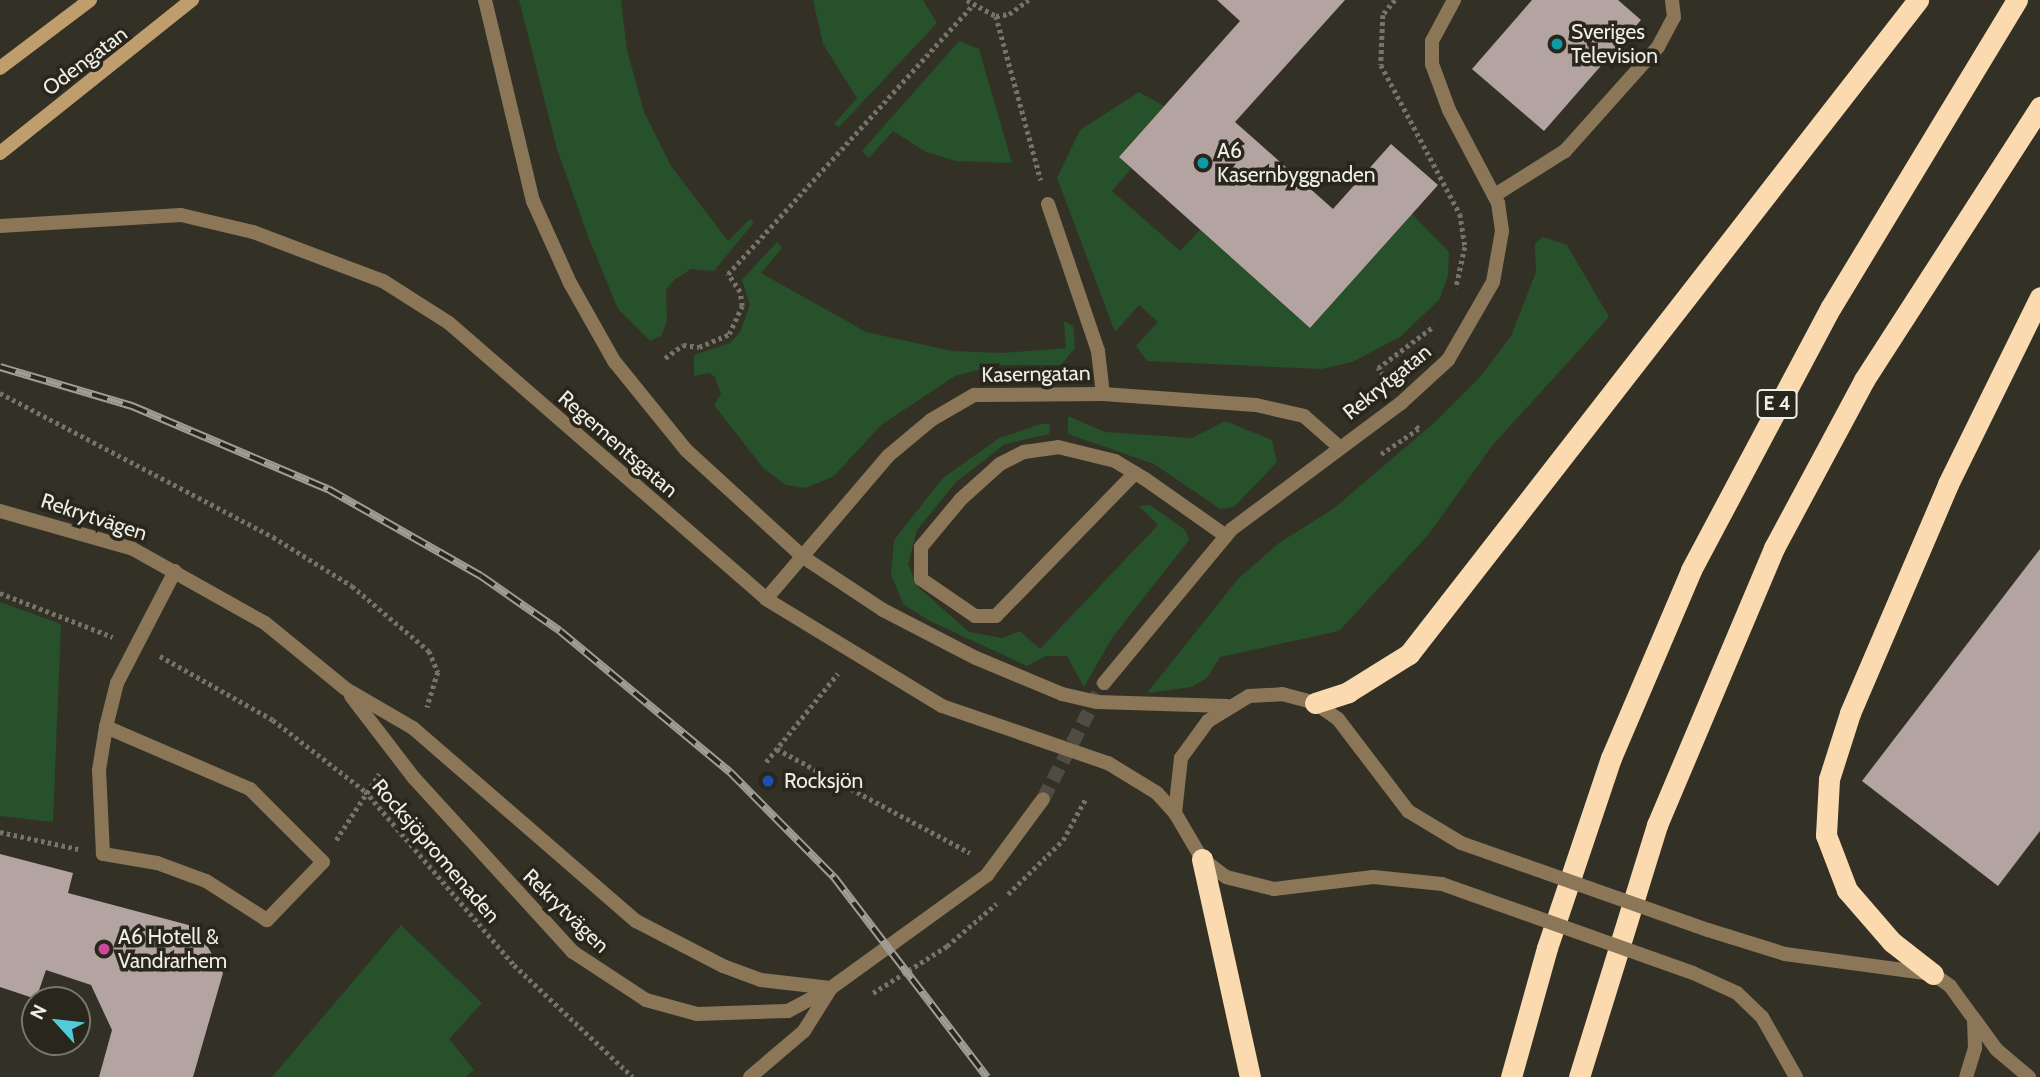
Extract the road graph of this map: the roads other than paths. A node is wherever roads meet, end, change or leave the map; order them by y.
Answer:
1 (90, 0) edge
2 (192, 0) edge
3 (485, 0) edge
4 (1454, 0) edge
5 (1672, 0) edge
6 (1918, 0) edge
7 (2017, 0) edge
8 (0, 68) edge
9 (2040, 107) edge
10 (0, 153) edge
11 (1495, 195) junction
12 (1048, 204) road end
13 (0, 226) edge
14 (2040, 297) edge
15 (1103, 394) junction
16 (1338, 446) junction
17 (1135, 473) junction
18 (0, 511) edge
19 (1226, 536) junction
20 (803, 557) junction
21 (175, 570) junction
22 (766, 599) junction
23 (1104, 683) tunnel mouth
24 (346, 689) junction
25 (1315, 702) junction
26 (1227, 706) junction
27 (106, 727) junction
28 (1043, 799) tunnel mouth
29 (1175, 813) junction
30 (1202, 859) junction
31 (1933, 974) junction
32 (831, 988) junction
33 (1974, 1019) junction
34 (750, 1077) edge
35 (1250, 1077) edge
36 (1511, 1077) edge
37 (1579, 1077) edge
38 (1796, 1077) edge
39 (1966, 1077) edge
40 (2029, 1077) edge

1 - 8 main road
2 - 10 main road, Odengatan
3 - 20 street, Regementsgatan
4 - 11 street, Rekrytgatan
5 - 11 street
6 - 25 highway
7 - 36 highway, E 4
9 - 37 highway
11 - 16 street, Rekrytgatan
12 - 15 street
13 - 22 street, Regementsgatan
14 - 31 highway
15 - 16 street, Kaserngatan
15 - 20 street, Kaserngatan
16 - 19 street, Rekrytgatan
17 - 17 street
17 - 19 street
18 - 21 street, Rekrytvägen
19 - 23 street, Rekrytgatan
20 - 22 street, Kaserngatan
20 - 26 street, Regementsgatan
21 - 24 street, Rekrytvägen
21 - 27 street
22 - 29 street, Regementsgatan
24 - 32 street, Rekrytvägen
24 - 32 street, Rekrytvägen
25 - 26 street
25 - 31 street, bridge
26 - 29 street
27 - 27 street
28 - 32 street, Rekrytvägen
29 - 30 street, Regementsgatan
30 - 35 highway
30 - 38 street, bridge
31 - 33 street
32 - 34 street
33 - 39 street
33 - 40 street

